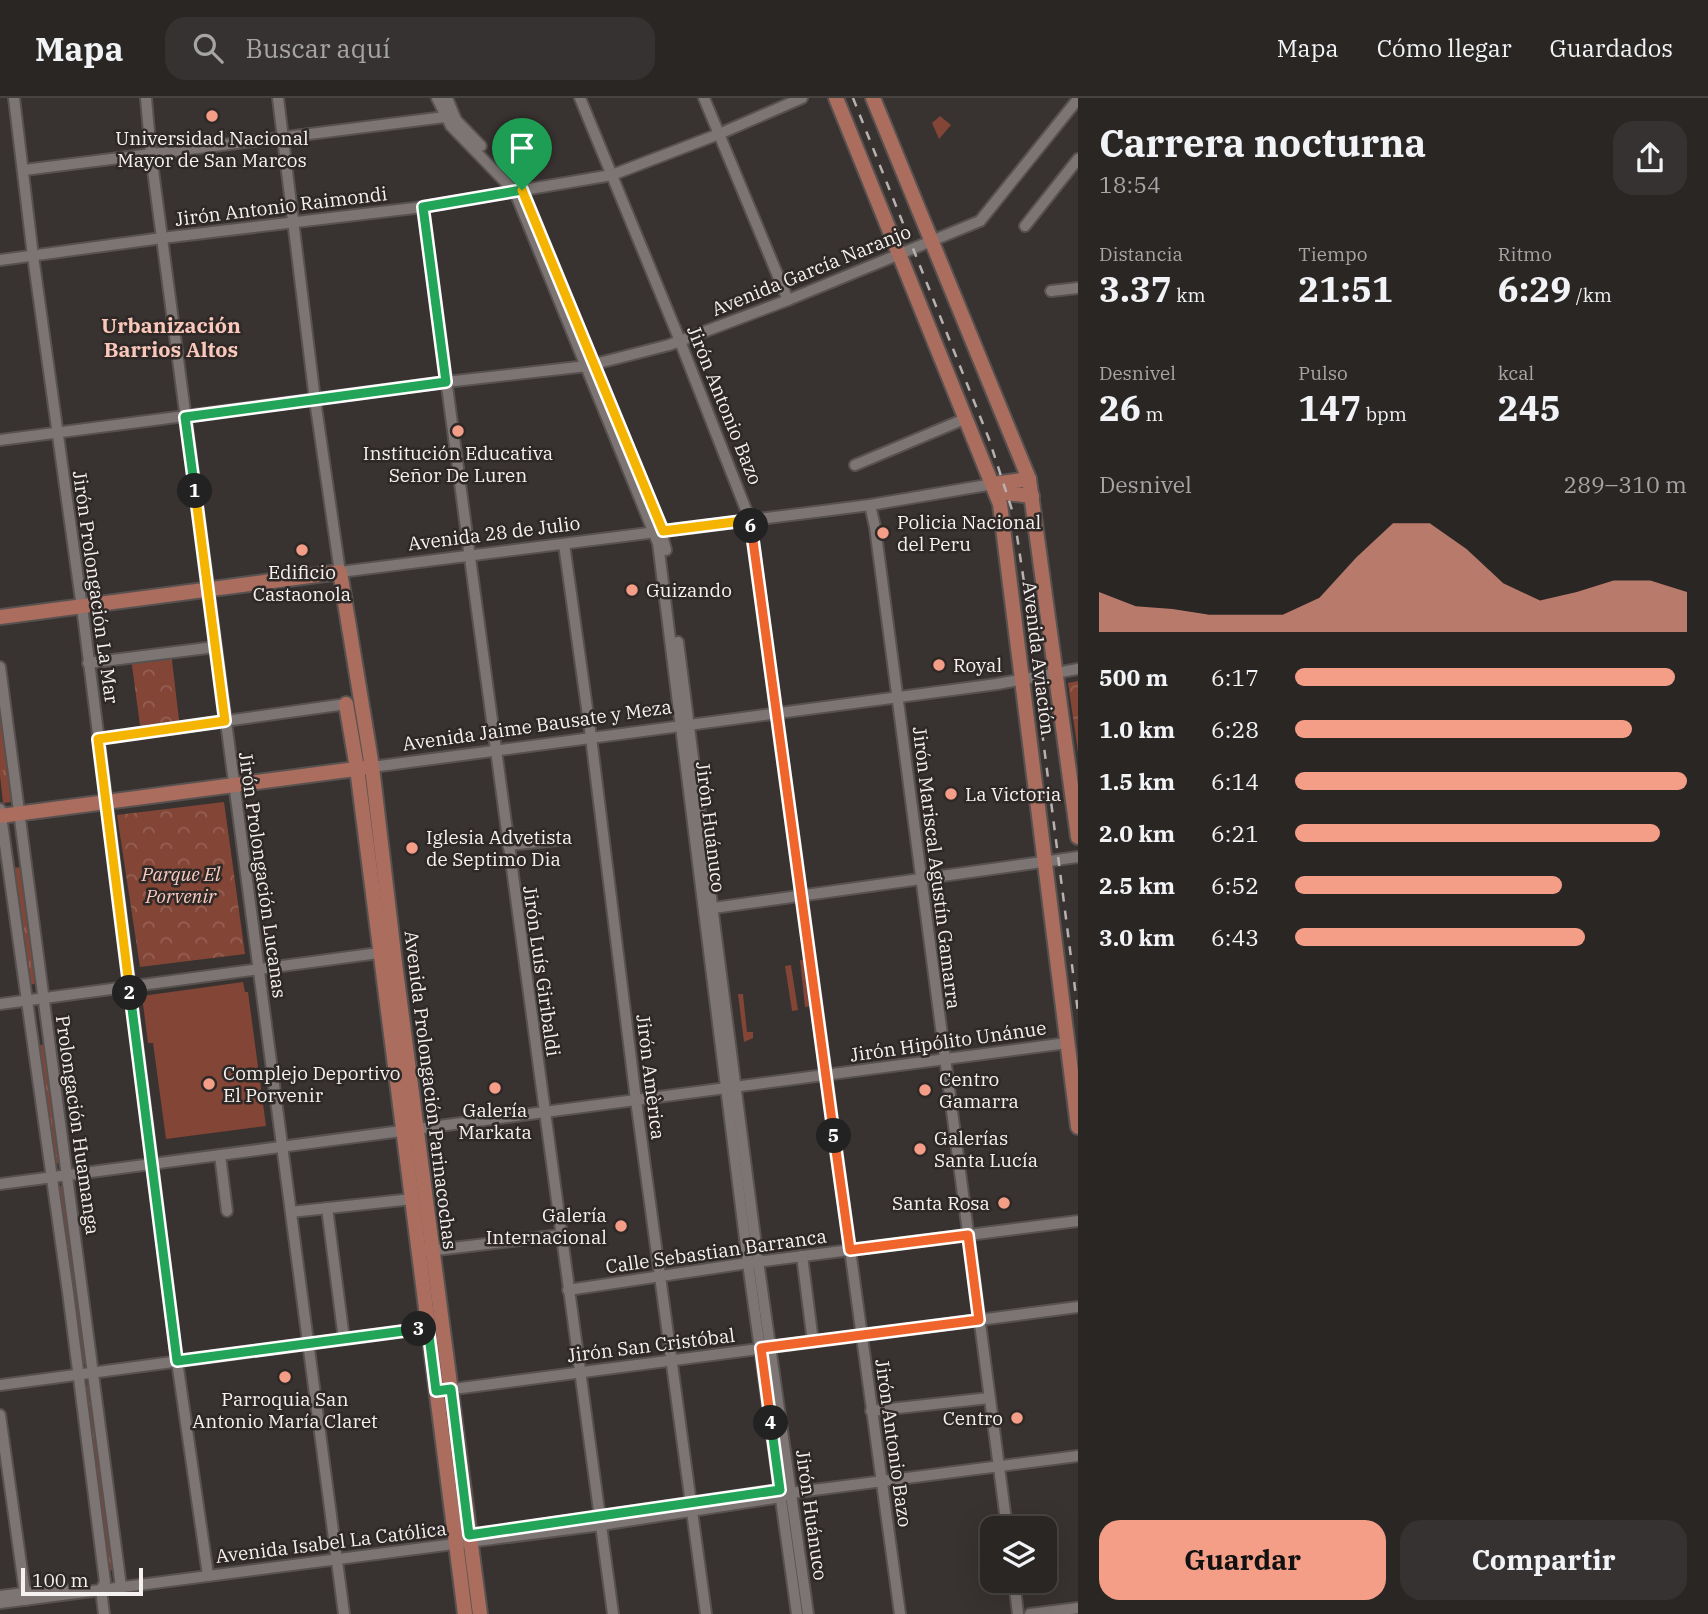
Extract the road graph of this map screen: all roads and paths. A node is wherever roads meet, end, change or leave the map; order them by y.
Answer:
1 (14, 98) edge
2 (146, 98) edge
3 (278, 98) edge
4 (437, 98) edge
5 (447, 98) edge
6 (580, 98) edge
7 (705, 98) edge
8 (802, 98) edge
9 (835, 98) edge
10 (873, 98) edge
11 (1077, 106) edge
12 (445, 117) junction
13 (719, 134) junction
14 (282, 138) junction
15 (151, 155) junction
16 (1078, 159) edge
17 (24, 170) junction
18 (612, 175) junction
19 (519, 191) junction
20 (423, 207) junction
21 (293, 223) junction
22 (1025, 226) dead end
23 (162, 238) junction
24 (932, 240) junction
25 (898, 253) junction
26 (33, 256) junction
27 (0, 260) edge
28 (1078, 288) edge
29 (1051, 292) dead end
30 (788, 300) junction
31 (680, 341) junction
32 (592, 365) junction
33 (446, 382) junction
34 (315, 400) junction
35 (185, 417) junction
36 (967, 418) junction
37 (57, 433) junction
38 (0, 440) edge
39 (855, 465) dead end
40 (1028, 479) junction
41 (993, 484) junction
42 (1032, 496) junction
43 (870, 505) junction
44 (750, 520) junction
45 (659, 531) junction
46 (564, 544) junction
47 (470, 556) junction
48 (340, 572) junction
49 (208, 589) junction
50 (81, 606) junction
51 (0, 617) edge
52 (215, 647) junction
53 (89, 663) junction
54 (0, 667) edge
55 (1078, 669) edge
56 (1055, 673) junction
57 (1023, 680) junction
58 (897, 697) junction
59 (346, 704) joint
60 (777, 713) junction
61 (225, 721) junction
62 (684, 725) junction
63 (591, 737) junction
64 (98, 739) junction
65 (495, 750) junction
66 (364, 767) junction
67 (234, 785) junction
68 (106, 802) junction
69 (0, 814) edge
70 (19, 814) junction
71 (1078, 837) edge
72 (557, 840) dead end
73 (508, 845) junction
74 (1078, 857) edge
75 (1044, 862) junction
76 (921, 879) junction
77 (802, 896) junction
78 (708, 909) junction
79 (387, 952) junction
80 (258, 970) junction
81 (129, 987) junction
82 (42, 998) junction
83 (27, 1000) junction
84 (0, 1004) edge
85 (1067, 1043) junction
86 (945, 1059) junction
87 (826, 1075) junction
88 (731, 1087) junction
89 (636, 1100) junction
90 (544, 1112) junction
91 (1078, 1127) edge
92 (410, 1130) junction
93 (282, 1147) junction
94 (220, 1155) junction
95 (152, 1164) junction
96 (66, 1175) junction
97 (51, 1177) junction
98 (0, 1184) edge
99 (412, 1199) junction
100 (327, 1208) junction
101 (227, 1212) dead end
102 (290, 1212) junction
103 (1078, 1221) edge
104 (561, 1235) junction
105 (968, 1235) junction
106 (850, 1250) junction
107 (426, 1252) junction
108 (802, 1256) junction
109 (753, 1262) junction
110 (660, 1276) junction
111 (568, 1290) junction
112 (1078, 1307) edge
113 (979, 1320) junction
114 (428, 1328) junction
115 (861, 1335) junction
116 (344, 1339) junction
117 (813, 1342) junction
118 (308, 1344) junction
119 (766, 1348) junction
120 (671, 1360) junction
121 (177, 1361) junction
122 (580, 1372) junction
123 (94, 1373) junction
124 (79, 1374) junction
125 (0, 1385) edge
126 (444, 1390) junction
127 (989, 1398) junction
128 (871, 1411) junction
129 (0, 1415) edge
130 (1078, 1456) edge
131 (998, 1466) junction
132 (881, 1482) junction
133 (784, 1493) junction
134 (691, 1507) junction
135 (1005, 1516) edge
136 (600, 1521) junction
137 (462, 1539) junction
138 (336, 1556) junction
139 (208, 1572) junction
140 (121, 1584) junction
141 (103, 1586) junction
142 (1016, 1593) edge
143 (0, 1596) edge
144 (26, 1596) junction
145 (0, 1603) edge
146 (1078, 1608) edge
147 (104, 1614) edge
148 (344, 1614) edge
149 (465, 1614) edge
150 (480, 1614) edge
151 (613, 1614) edge
152 (706, 1614) edge
153 (797, 1614) edge
154 (808, 1614) edge
155 (900, 1614) edge
156 (1018, 1614) edge
157 (1030, 1614) edge

1 - 17 street, Jirón Prolongación La Mar
2 - 15 street, Jirón Prolongación Lucanas
3 - 14 street
4 - 12 street, Jirón Huánuco
5 - 19 street, Jirón Huánuco
6 - 18 street, Jirón Antonio Bazo
7 - 13 street
8 - 13 street, Jirón Antonio Raimondi
9 - 25 main road, Avenida Aviación
10 - 24 main road, Avenida Aviación
11 - 24 street, Avenida García Naranjo
12 - 14 street
12 - 19 street, Jirón Huánuco
13 - 18 street, Jirón Antonio Raimondi
13 - 30 street
14 - 15 street
14 - 21 street
15 - 17 street
15 - 23 street, Jirón Prolongación Lucanas
16 - 22 street
17 - 26 street, Jirón Prolongación La Mar
18 - 19 street, Jirón Antonio Raimondi
18 - 31 street, Jirón Antonio Bazo
19 - 20 street, Jirón Antonio Raimondi
19 - 32 street, Jirón Huánuco
20 - 21 street, Jirón Antonio Raimondi
20 - 33 street, Jirón Luís Giribaldi
21 - 23 street, Jirón Antonio Raimondi
21 - 34 street
23 - 26 street, Jirón Antonio Raimondi
23 - 35 street, Jirón Prolongación Lucanas
24 - 25 street, Avenida García Naranjo
24 - 40 main road, Avenida Aviación
25 - 30 street, Avenida García Naranjo
25 - 36 main road, Avenida Aviación
26 - 27 street, Jirón Antonio Raimondi
26 - 37 street, Jirón Prolongación La Mar
28 - 29 street
30 - 31 street, Avenida García Naranjo
31 - 32 street, Avenida García Naranjo
31 - 44 street, Jirón Antonio Bazo
32 - 33 street, Avenida García Naranjo
32 - 45 street, Jirón Huánuco
33 - 34 street, Avenida García Naranjo
33 - 47 street, Jirón Luís Giribaldi
34 - 35 street, Avenida García Naranjo
34 - 48 street
35 - 37 street, Avenida García Naranjo
35 - 49 street, Jirón Prolongación Lucanas
36 - 39 street
36 - 41 main road, Avenida Aviación
37 - 38 street, Avenida García Naranjo
37 - 50 street, Jirón Prolongación La Mar
40 - 41 main road, Avenida 28 de Julio
40 - 42 main road, Avenida Aviación
41 - 42 main road, Avenida 28 de Julio
41 - 43 street, Avenida 28 de Julio
41 - 57 main road, Avenida Aviación
42 - 56 main road, Avenida Aviación
43 - 44 street, Avenida 28 de Julio
43 - 58 street, Jirón Mariscal Agustín Gamarra
44 - 45 street, Avenida 28 de Julio
44 - 60 street, Jirón Antonio Bazo
45 - 46 street, Avenida 28 de Julio
45 - 62 street, Jirón Huánuco
46 - 47 street, Avenida 28 de Julio
46 - 63 street, Jirón Amèrica
47 - 48 street, Avenida 28 de Julio
47 - 65 street, Jirón Luís Giribaldi
48 - 49 main road, Avenida 28 de Julio
48 - 66 main road, Avenida Prolongación Parinacochas
49 - 50 main road, Avenida 28 de Julio
49 - 52 street, Jirón Prolongación Lucanas
50 - 51 main road, Avenida 28 de Julio
50 - 53 street, Jirón Prolongación La Mar
52 - 53 street
52 - 61 street, Jirón Prolongación Lucanas
53 - 64 street, Jirón Prolongación La Mar
54 - 70 street, Prolongación Huamanga
55 - 56 street, Avenida Jaime Bausate y Meza
56 - 57 street, Avenida Jaime Bausate y Meza
56 - 71 main road, Avenida Aviación
57 - 58 street, Avenida Jaime Bausate y Meza
57 - 75 main road, Avenida Aviación
58 - 60 street, Avenida Jaime Bausate y Meza
58 - 76 street, Jirón Mariscal Agustín Gamarra
59 - 61 street
59 - 66 main road, Avenida Prolongación Parinacochas
60 - 62 street, Avenida Jaime Bausate y Meza
60 - 77 street, Jirón Antonio Bazo
61 - 64 street
61 - 67 street, Jirón Prolongación Lucanas
62 - 63 street, Avenida Jaime Bausate y Meza
62 - 78 street, Jirón Huánuco
63 - 65 street, Avenida Jaime Bausate y Meza
63 - 89 street, Jirón Amèrica
64 - 68 street, Jirón Prolongación La Mar
65 - 66 street, Avenida Jaime Bausate y Meza
65 - 73 street, Jirón Luís Giribaldi
66 - 67 main road, Avenida Jaime Bausate y Meza
66 - 79 main road, Avenida Prolongación Parinacochas
67 - 68 main road, Avenida Jaime Bausate y Meza
67 - 80 street, Jirón Prolongación Lucanas
68 - 70 main road, Avenida Jaime Bausate y Meza
68 - 81 street, Jirón Prolongación La Mar
69 - 70 main road, Avenida Jaime Bausate y Meza
69 - 83 street, Prolongación Huamanga
70 - 82 street, Prolongación Huamanga
72 - 73 street
73 - 90 street, Jirón Luís Giribaldi
74 - 75 street
75 - 76 street
75 - 85 main road, Avenida Aviación
76 - 77 street
76 - 86 street, Jirón Mariscal Agustín Gamarra
77 - 78 street
77 - 87 street, Jirón Antonio Bazo
78 - 88 street, Jirón Huánuco
79 - 80 street
79 - 92 main road, Avenida Prolongación Parinacochas
80 - 81 street
80 - 93 street, Jirón Prolongación Lucanas
81 - 82 street
81 - 95 street, Jirón Prolongación La Mar
82 - 83 street
82 - 96 street, Prolongación Huamanga
83 - 84 street
83 - 97 street, Prolongación Huamanga
85 - 86 street, Jirón Hipólito Unánue
85 - 91 main road, Avenida Aviación
86 - 87 street, Jirón Hipólito Unánue
86 - 105 street, Jirón Mariscal Agustín Gamarra
87 - 88 street, Jirón Hipólito Unánue
87 - 106 street, Jirón Antonio Bazo
88 - 89 street, Jirón Hipólito Unánue
88 - 109 street, Jirón Huánuco
89 - 90 street, Jirón Hipólito Unánue
89 - 110 street, Jirón Amèrica
90 - 92 street, Jirón Hipólito Unánue
90 - 104 street, Jirón Luís Giribaldi
92 - 93 street, Jirón Hipólito Unánue
92 - 99 main road, Avenida Prolongación Parinacochas
92 - 107 main road, Avenida Prolongación Parinacochas
93 - 94 street, Jirón Hipólito Unánue
93 - 102 street, Jirón Prolongación Lucanas
94 - 95 street, Jirón Hipólito Unánue
94 - 101 street
95 - 96 street, Jirón Hipólito Unánue
95 - 121 street, Jirón Prolongación La Mar
96 - 97 street, Jirón Hipólito Unánue
96 - 123 street, Prolongación Huamanga
97 - 98 street, Jirón Hipólito Unánue
97 - 124 street, Prolongación Huamanga
99 - 100 street
99 - 107 main road, Avenida Prolongación Parinacochas
100 - 102 street
100 - 116 street
102 - 118 street, Jirón Prolongación Lucanas
103 - 105 street, Calle Sebastian Barranca
104 - 107 street
104 - 111 street, Jirón Luís Giribaldi
105 - 106 street, Calle Sebastian Barranca
105 - 113 street, Jirón Mariscal Agustín Gamarra
106 - 108 street, Calle Sebastian Barranca
106 - 115 street, Jirón Antonio Bazo
107 - 114 main road, Avenida Prolongación Parinacochas
107 - 126 main road, Avenida Prolongación Parinacochas
108 - 109 street, Calle Sebastian Barranca
108 - 117 street
109 - 110 street, Calle Sebastian Barranca
109 - 119 street, Jirón Huánuco
110 - 111 street, Calle Sebastian Barranca
110 - 120 street, Jirón Amèrica
111 - 122 street, Jirón Luís Giribaldi
112 - 113 street, Jirón San Cristóbal
113 - 115 street, Jirón San Cristóbal
113 - 127 street, Jirón Mariscal Agustín Gamarra
114 - 116 street
114 - 126 main road, Avenida Prolongación Parinacochas
115 - 117 street, Jirón San Cristóbal
115 - 128 street, Jirón Antonio Bazo
116 - 118 street
117 - 119 street, Jirón San Cristóbal
118 - 121 street
118 - 138 street, Jirón Prolongación Lucanas
119 - 120 street, Jirón San Cristóbal
119 - 133 street, Jirón Huánuco
120 - 122 street, Jirón San Cristóbal
120 - 134 street, Jirón Amèrica
121 - 123 street
121 - 139 street, Jirón Prolongación La Mar
122 - 126 street, Jirón San Cristóbal
122 - 136 street, Jirón Luís Giribaldi
123 - 124 street
123 - 140 street, Prolongación Huamanga
124 - 125 street
124 - 141 street, Prolongación Huamanga
126 - 137 main road, Avenida Prolongación Parinacochas
127 - 128 street
127 - 131 street, Jirón Mariscal Agustín Gamarra
128 - 132 street, Jirón Antonio Bazo
129 - 144 street
130 - 131 street, Avenida Isabel La Católica
131 - 132 street, Avenida Isabel La Católica
131 - 135 street, Jirón Mariscal Agustín Gamarra
132 - 133 street, Avenida Isabel La Católica
132 - 155 street, Jirón Antonio Bazo
133 - 134 street, Avenida Isabel La Católica
133 - 153 street, Jirón Huánuco
133 - 154 street, Jirón Huánuco
134 - 136 street, Avenida Isabel La Católica
134 - 152 street, Jirón Amèrica
136 - 137 street, Avenida Isabel La Católica
136 - 151 street, Jirón Luís Giribaldi
137 - 138 street, Avenida Isabel La Católica
137 - 149 main road, Avenida Prolongación Parinacochas
137 - 150 main road, Avenida Prolongación Parinacochas
138 - 139 street, Avenida Isabel La Católica
138 - 148 street, Jirón Prolongación Lucanas
139 - 140 street, Avenida Isabel La Católica
140 - 141 street, Avenida Isabel La Católica
141 - 144 street, Avenida Isabel La Católica
141 - 147 street, Prolongación Huamanga
142 - 156 street
143 - 144 street, Avenida Isabel La Católica
144 - 145 street, Avenida Isabel La Católica
146 - 157 street

